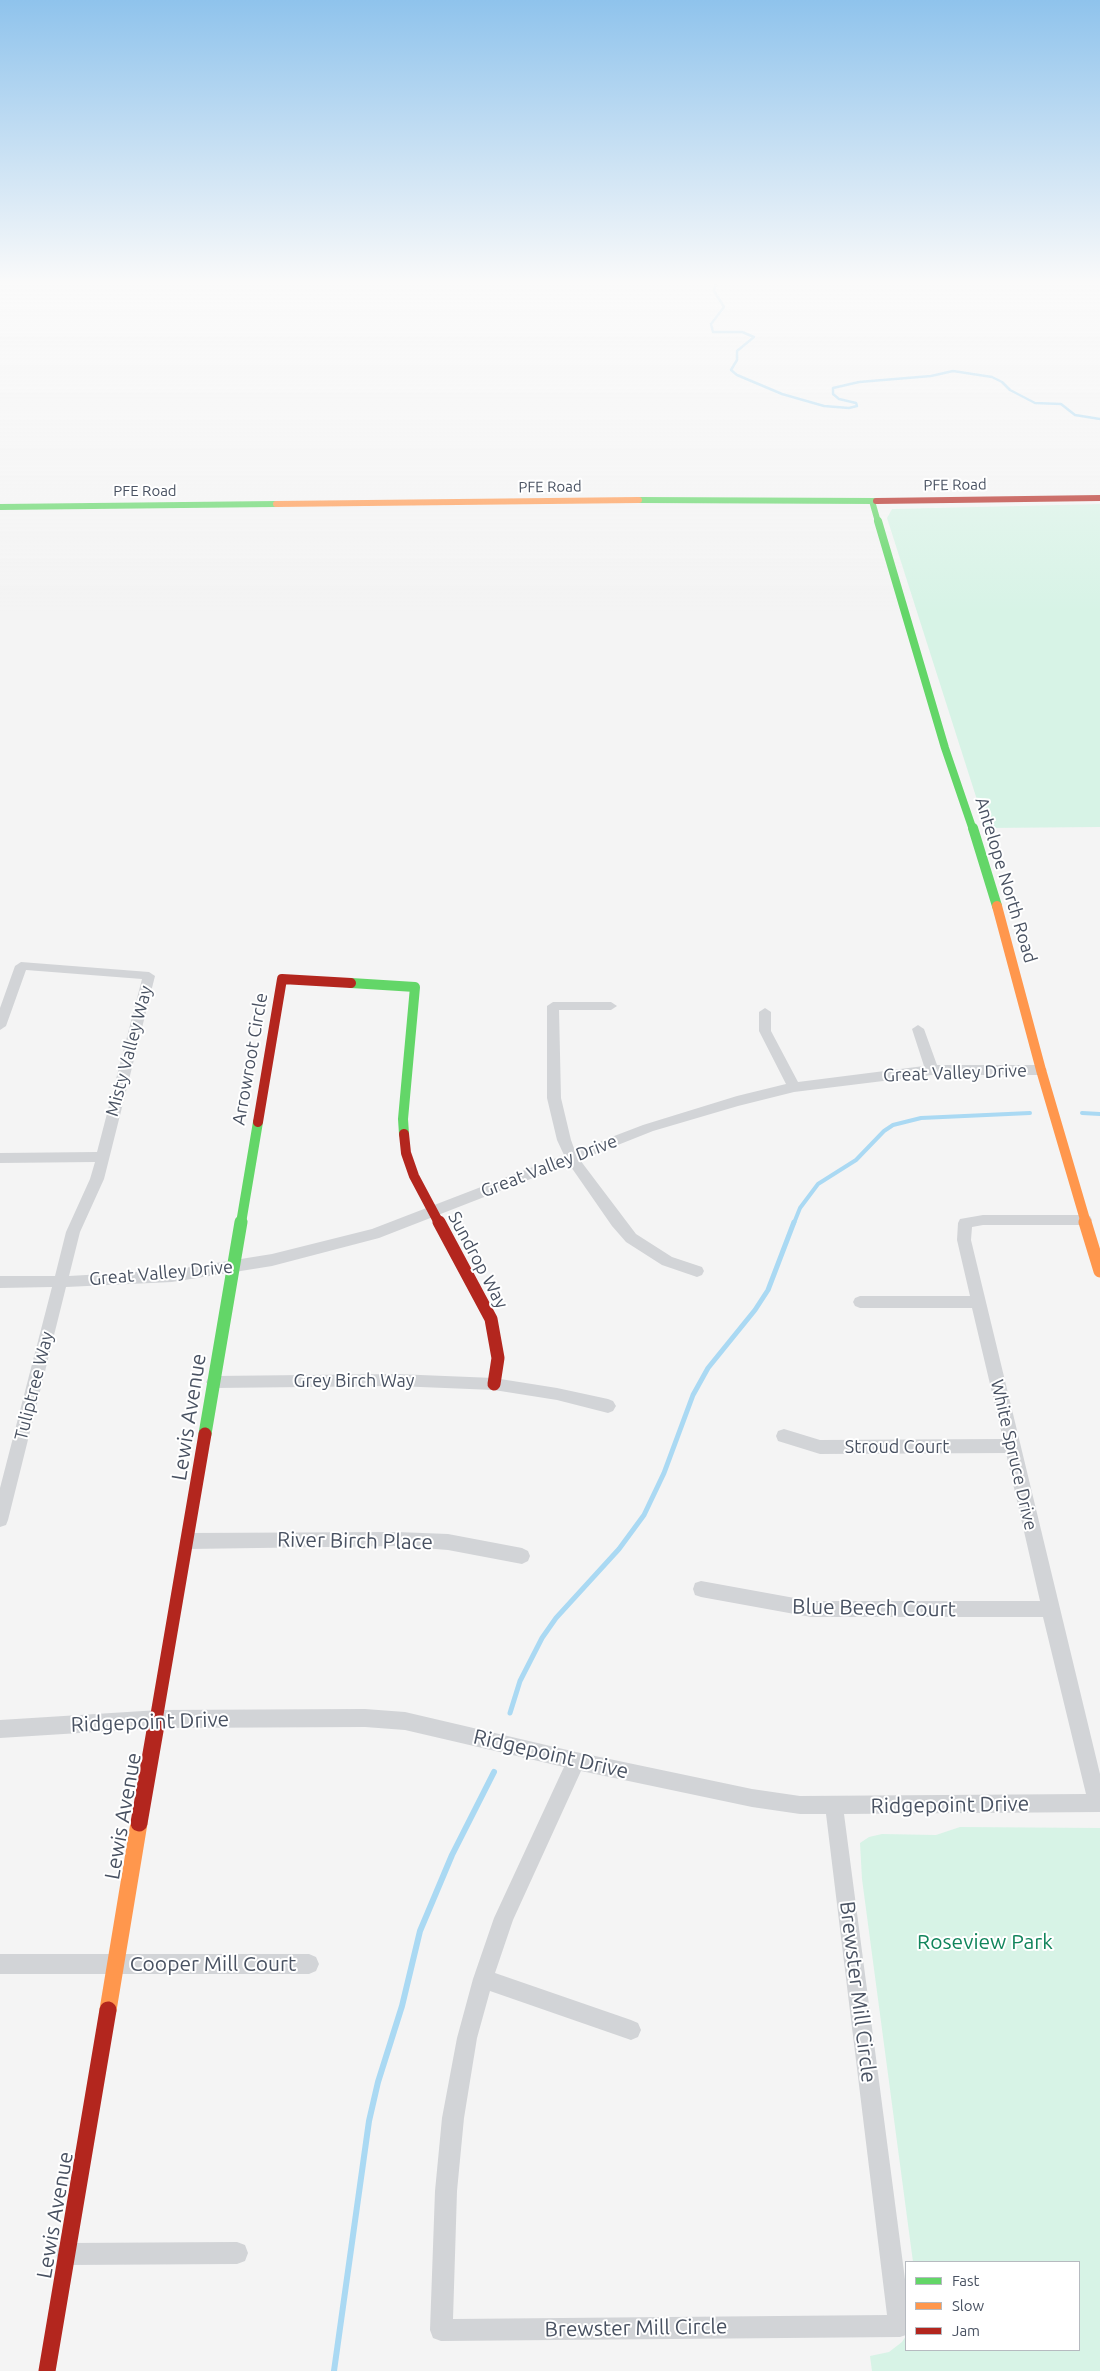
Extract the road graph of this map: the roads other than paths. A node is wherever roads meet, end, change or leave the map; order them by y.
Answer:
1 (1100, 498) edge
2 (872, 501) junction
3 (0, 507) edge
4 (611, 1006) dead end
5 (765, 1012) dead end
6 (0, 1026) edge
7 (918, 1028) dead end
8 (932, 1070) junction
9 (1041, 1070) junction
10 (794, 1087) junction
11 (101, 1157) junction
12 (0, 1158) edge
13 (572, 1158) junction
14 (432, 1211) junction
15 (1085, 1220) junction
16 (232, 1267) junction
17 (697, 1271) dead end
18 (1100, 1271) edge
19 (60, 1281) junction
20 (0, 1282) edge
21 (860, 1302) dead end
22 (977, 1302) junction
23 (214, 1382) junction
24 (494, 1384) junction
25 (608, 1406) dead end
26 (784, 1436) dead end
27 (1012, 1446) junction
28 (0, 1520) edge
29 (188, 1541) junction
30 (522, 1556) dead end
31 (701, 1589) dead end
32 (1050, 1609) junction
33 (159, 1720) junction
34 (0, 1729) edge
35 (576, 1761) junction
36 (1099, 1803) edge
37 (834, 1806) junction
38 (0, 1964) edge
39 (116, 1964) junction
40 (309, 1964) dead end
41 (482, 1979) junction
42 (631, 2030) dead end
43 (237, 2253) dead end
44 (67, 2254) junction
45 (48, 2371) edge

1 - 2 main road, PFE Road
2 - 3 main road, PFE Road
2 - 9 main road, Antelope North Road
4 - 13 street
5 - 10 street
6 - 11 street, Misty Valley Way
7 - 8 street
8 - 9 street, Great Valley Drive
8 - 10 street, Great Valley Drive
9 - 15 main road, Antelope North Road
10 - 13 street, Great Valley Drive
11 - 12 street
11 - 19 street, Misty Valley Way
13 - 14 street, Great Valley Drive
13 - 17 street
14 - 16 street, Great Valley Drive
14 - 16 main road, Arrowroot Circle
14 - 24 main road, Sundrop Way
15 - 18 main road, Antelope North Road
15 - 22 street, White Spruce Drive
16 - 19 street, Great Valley Drive
16 - 23 main road, Lewis Avenue
19 - 20 street, Great Valley Drive
19 - 28 street, Tuliptree Way
21 - 22 street
22 - 27 street, White Spruce Drive
23 - 24 street, Grey Birch Way
23 - 29 main road, Lewis Avenue
24 - 25 street, Grey Birch Way
26 - 27 street, Stroud Court
27 - 32 street, White Spruce Drive
29 - 30 street, River Birch Place
29 - 33 main road, Lewis Avenue
31 - 32 street, Blue Beech Court
32 - 36 street, White Spruce Drive
33 - 34 street, Ridgepoint Drive
33 - 35 street, Ridgepoint Drive
33 - 39 main road, Lewis Avenue
35 - 37 street, Ridgepoint Drive
35 - 41 street, Brewster Mill Circle
36 - 37 street, Ridgepoint Drive
37 - 41 street, Brewster Mill Circle
38 - 39 street, Cooper Mill Court
39 - 40 street, Cooper Mill Court
39 - 44 main road, Lewis Avenue
41 - 42 street
43 - 44 street
44 - 45 main road, Lewis Avenue

